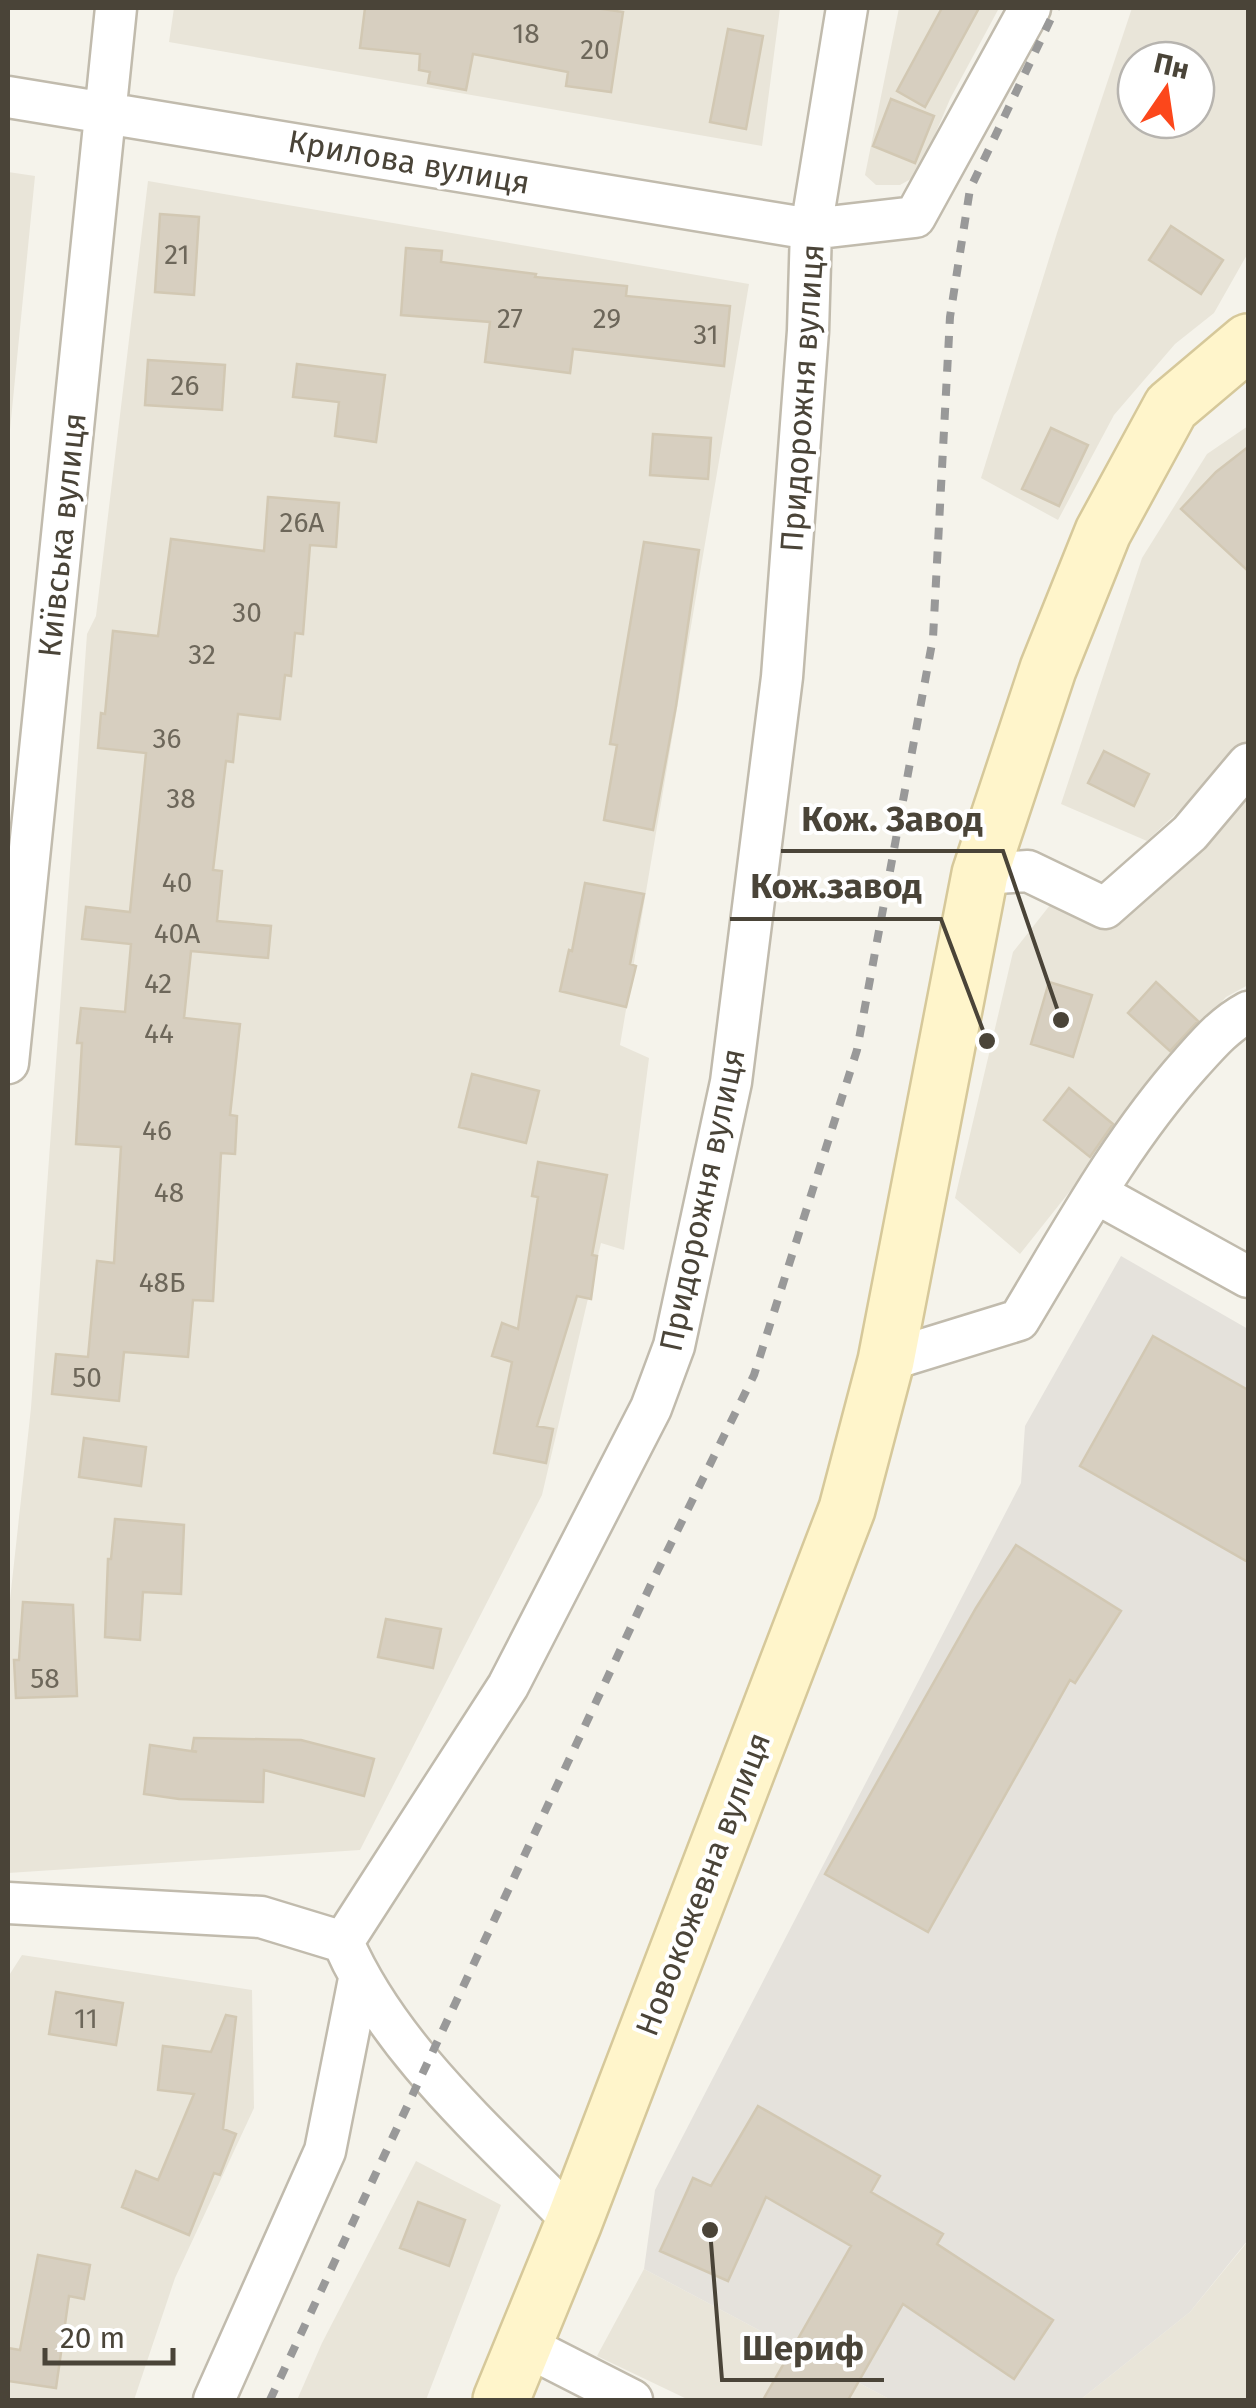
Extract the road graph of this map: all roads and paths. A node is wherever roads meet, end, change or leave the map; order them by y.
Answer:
1 (116, 8) edge
2 (847, 8) edge
3 (1030, 8) edge
4 (8, 98) edge
5 (105, 111) junction
6 (811, 230) junction
7 (1248, 342) edge
8 (1248, 764) edge
9 (980, 874) junction
10 (1248, 1012) edge
11 (8, 1062) edge
12 (1096, 1193) junction
13 (1248, 1277) edge
14 (886, 1362) junction
15 (8, 1903) edge
16 (342, 1942) junction
17 (359, 1979) junction
18 (574, 2222) junction
19 (524, 2345) junction
20 (214, 2400) edge
21 (501, 2400) edge
22 (632, 2400) edge

1 - 5 street, Київська вулиця
2 - 6 street
3 - 6 street, Придорожня вулиця
4 - 5 street, Крилова вулиця
5 - 6 street, Крилова вулиця
5 - 11 street, Київська вулиця
6 - 16 street, Придорожня вулиця
7 - 9 street, Новокожевна вулиця
8 - 9 street
9 - 14 street, Новокожевна вулиця
10 - 12 street
12 - 13 street
12 - 14 street
14 - 18 street, Новокожевна вулиця
15 - 16 street
16 - 17 street
17 - 18 street
17 - 20 street
18 - 19 street, Новокожевна вулиця
19 - 21 street, Новокожевна вулиця
19 - 22 street

